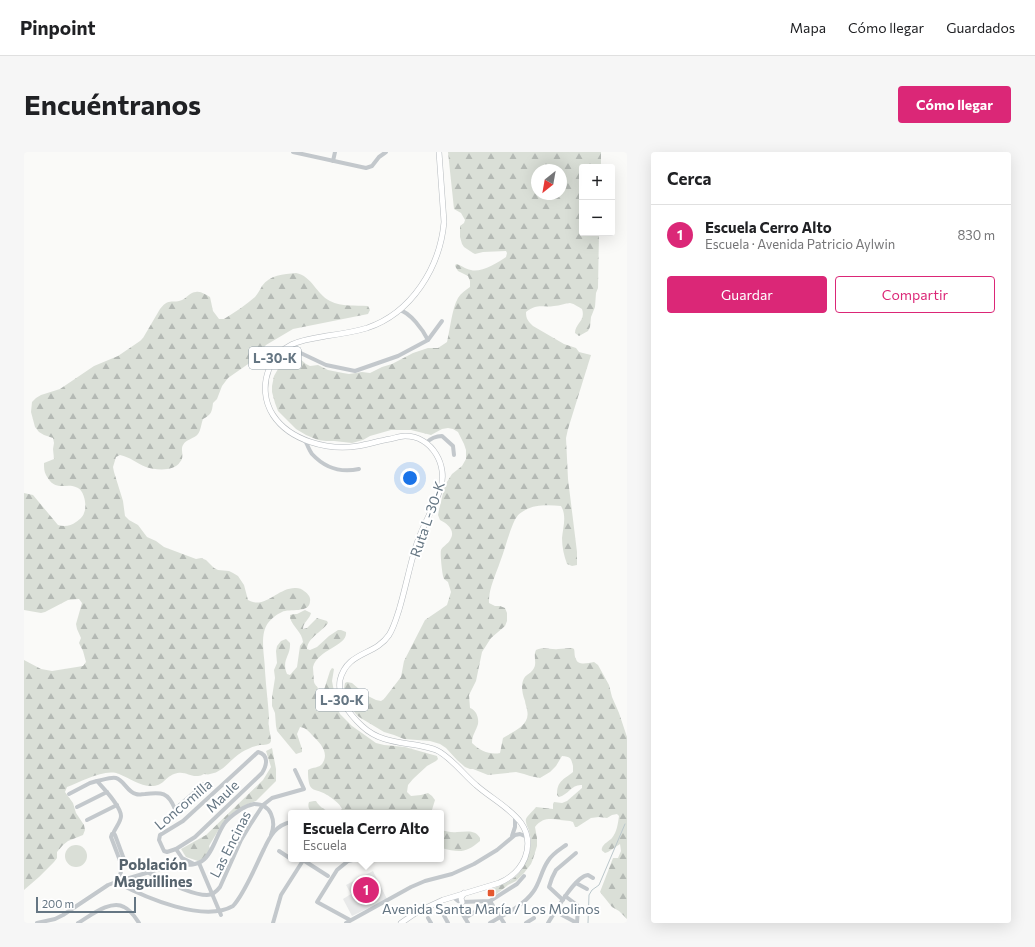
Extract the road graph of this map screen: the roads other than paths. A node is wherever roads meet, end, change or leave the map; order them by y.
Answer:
1 (293, 152) edge
2 (335, 152) edge
3 (385, 152) edge
4 (439, 152) edge
5 (333, 161) junction
6 (399, 310) junction
7 (442, 321) dead end
8 (428, 340) junction
9 (288, 347) junction
10 (305, 440) junction
11 (426, 443) junction
12 (454, 454) dead end
13 (359, 470) dead end
14 (258, 752) joint
15 (295, 770) dead end
16 (97, 781) junction
17 (204, 784) dead end
18 (107, 792) junction
19 (69, 794) dead end
20 (117, 805) junction
21 (263, 805) junction
22 (77, 807) dead end
23 (514, 814) junction
24 (87, 820) dead end
25 (288, 823) edge
26 (271, 835) junction
27 (527, 837) junction
28 (511, 838) junction
29 (566, 845) dead end
30 (176, 849) junction
31 (279, 851) dead end
32 (576, 853) dead end
33 (288, 857) edge
34 (182, 858) junction
35 (301, 862) edge
36 (304, 862) edge
37 (348, 862) edge
38 (196, 863) junction
39 (179, 864) junction
40 (149, 873) junction
41 (328, 876) dead end
42 (524, 876) dead end
43 (593, 878) dead end
44 (116, 882) junction
45 (576, 883) junction
46 (586, 889) dead end
47 (464, 893) junction
48 (212, 894) junction
49 (454, 897) junction
50 (564, 898) junction
51 (462, 902) junction
52 (490, 902) junction
53 (170, 910) dead end
54 (460, 910) dead end
55 (442, 912) dead end
56 (562, 915) dead end
57 (500, 917) junction
58 (428, 918) dead end
59 (465, 918) junction
60 (534, 918) dead end
61 (55, 919) junction
62 (350, 920) junction
63 (37, 923) edge
64 (52, 923) edge
65 (78, 923) edge
66 (139, 923) edge
67 (273, 923) edge
68 (346, 923) edge
69 (401, 923) edge
70 (431, 923) edge
71 (448, 923) edge
72 (468, 923) edge
73 (490, 923) edge
74 (504, 923) edge
75 (526, 923) edge
76 (548, 923) edge
77 (577, 923) edge

1 - 5 street
2 - 5 street
3 - 5 street
4 - 6 main road, L-30-K
6 - 8 street
6 - 9 main road, L-30-K
7 - 8 street
8 - 9 street
9 - 10 main road, L-30-K
10 - 11 main road, L-30-K
10 - 13 street
11 - 12 street
11 - 23 main road, Ruta L-30-K / L-30-K
14 - 30 street, Maule
14 - 30 street, Loncomilla
15 - 21 street
16 - 17 street
16 - 18 street
16 - 19 street
18 - 20 street
18 - 22 street
20 - 24 street
20 - 44 street
21 - 26 street
21 - 38 street
21 - 48 street, Las Encinas
23 - 27 main road, L-30-K
23 - 28 street
25 - 26 street
26 - 48 street
27 - 28 street
27 - 47 main road
28 - 62 street
29 - 57 street
30 - 34 street
31 - 33 street
32 - 50 street
34 - 38 street
34 - 39 street
35 - 67 street
36 - 41 street
37 - 62 street
38 - 39 street
38 - 48 street
39 - 40 street
40 - 44 street
40 - 48 street, Las Encinas
42 - 52 street
43 - 45 street
44 - 53 street
44 - 61 street
45 - 46 street
45 - 50 street
47 - 49 main road
47 - 51 main road
49 - 51 street
49 - 69 main road
50 - 76 street
50 - 77 street
51 - 52 street
52 - 57 street
52 - 59 street
54 - 59 street
55 - 71 street
56 - 77 street
57 - 73 street
57 - 74 street
58 - 70 street
59 - 72 street
60 - 75 street
61 - 63 street
61 - 64 street
62 - 68 street
65 - 66 street

